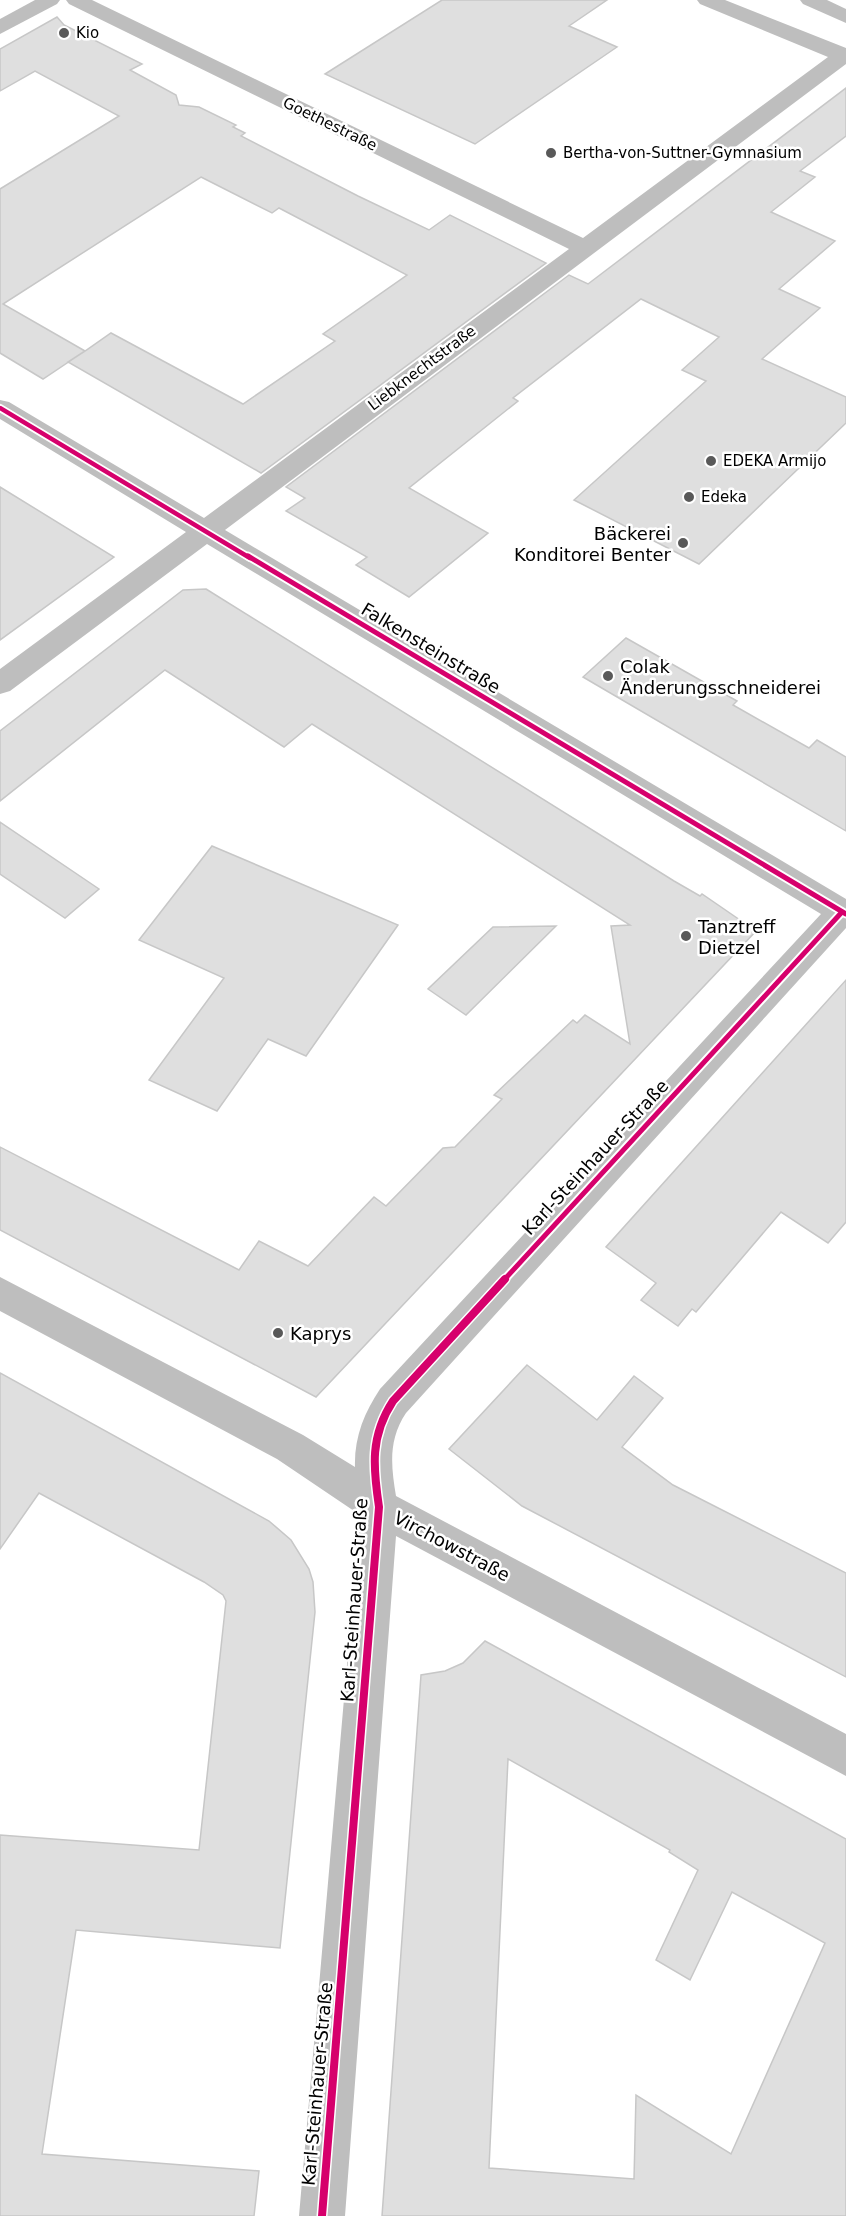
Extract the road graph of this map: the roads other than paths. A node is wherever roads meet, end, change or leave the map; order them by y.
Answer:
1 (50, 0) edge
2 (76, 0) edge
3 (707, 0) edge
4 (810, 0) edge
5 (846, 16) edge
6 (0, 28) edge
7 (845, 56) edge
8 (585, 248) junction
9 (0, 408) edge
10 (206, 531) junction
11 (0, 684) edge
12 (844, 913) edge
13 (0, 1293) edge
14 (378, 1507) junction
15 (846, 1756) edge
16 (322, 2216) edge

1 - 6 street
2 - 8 street, Goethestraße
3 - 7 street
4 - 5 street
7 - 8 street, Liebknechtstraße
8 - 10 street, Liebknechtstraße
9 - 10 street, Falkensteinstraße
10 - 11 street, Liebknechtstraße
10 - 12 street, Falkensteinstraße
12 - 14 street, Karl-Steinhauer-Straße
13 - 14 street, Virchowstraße
14 - 15 street, Virchowstraße
14 - 16 street, Karl-Steinhauer-Straße

